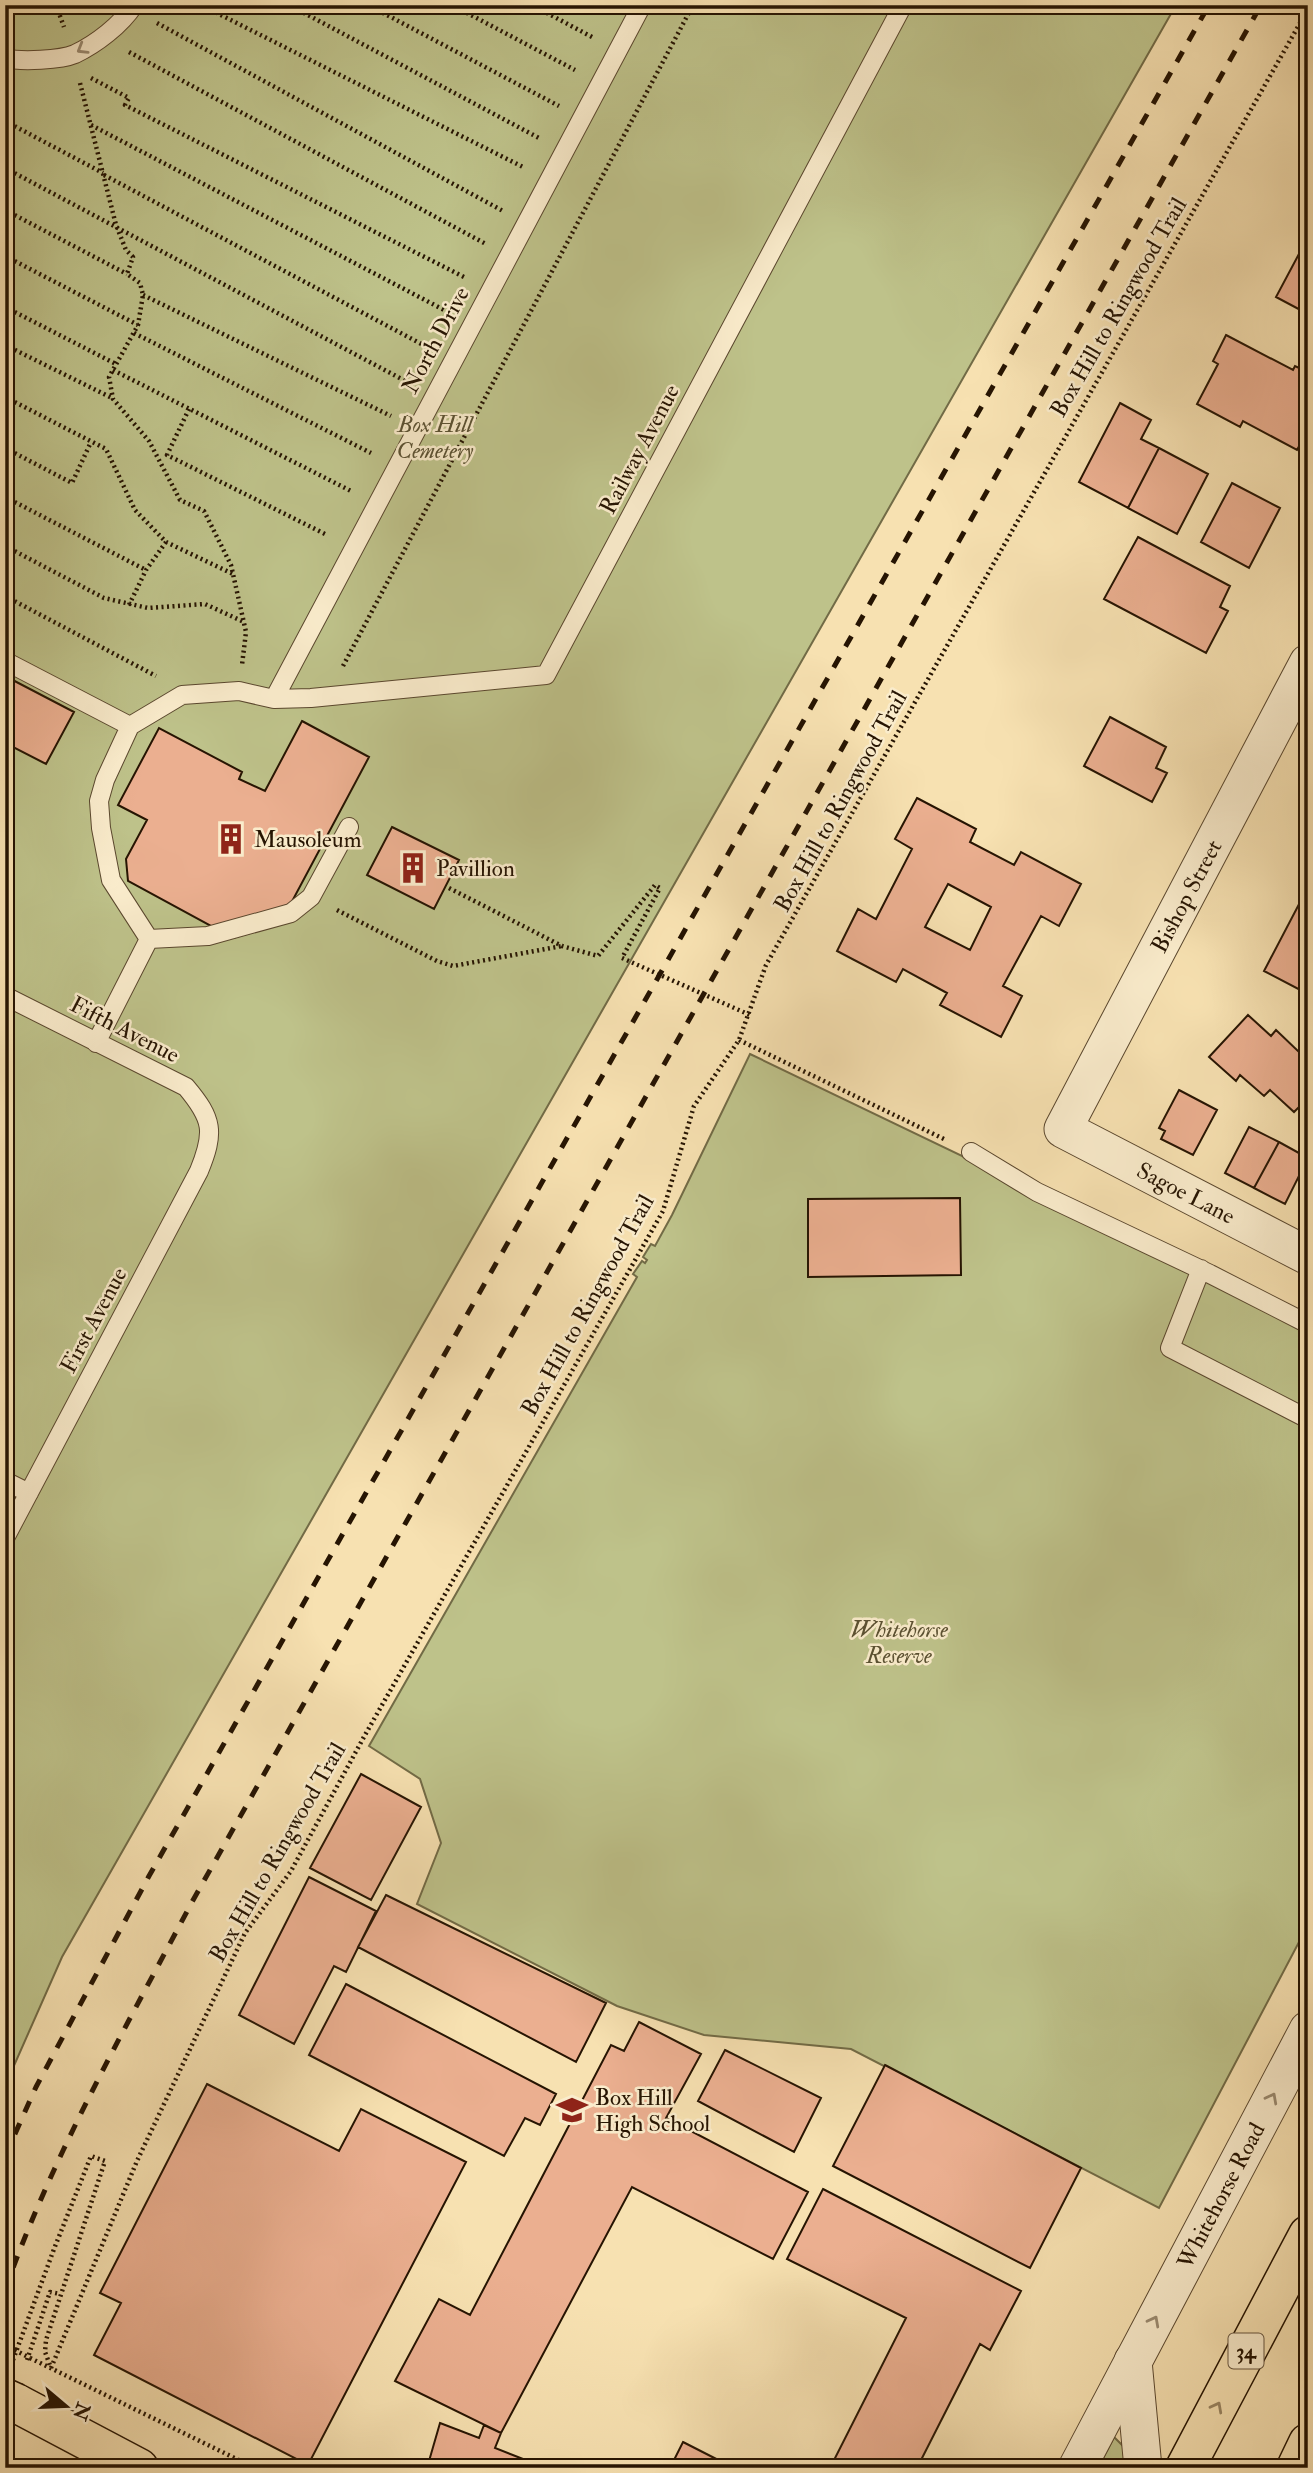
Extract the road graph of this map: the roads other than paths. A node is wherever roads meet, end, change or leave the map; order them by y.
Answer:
1 (642, 5) edge
2 (903, 5) edge
3 (133, 7) edge
4 (5, 58) edge
5 (5, 661) edge
6 (1308, 663) edge
7 (274, 699) junction
8 (130, 726) junction
9 (349, 827) dead end
10 (149, 939) junction
11 (5, 996) edge
12 (96, 1042) junction
13 (209, 1121) joint
14 (1063, 1129) joint
15 (971, 1152) road end
16 (1308, 1256) edge
17 (1201, 1269) junction
18 (1308, 1324) edge
19 (1308, 1419) edge
20 (5, 1481) edge
21 (29, 1493) junction
22 (5, 1538) edge
23 (1308, 2030) edge
24 (1308, 2235) edge
25 (1133, 2361) junction
26 (11, 2387) edge
27 (139, 2468) edge
28 (1077, 2468) edge
29 (1143, 2468) edge
30 (1185, 2468) edge

1 - 7 lane, North Drive
2 - 7 lane, Railway Avenue
3 -> 4 lane
5 - 8 lane
6 - 14 street, Bishop Street
7 - 8 lane, Railway Avenue
8 - 10 lane
9 - 10 lane
10 - 12 lane
11 - 12 lane, Fifth Avenue
12 - 13 lane, Fifth Avenue
13 - 21 lane, First Avenue
14 - 16 street, Sagoe Lane
15 - 17 lane
17 - 18 lane
17 - 19 lane
20 - 21 lane
21 - 22 lane, First Avenue
25 -> 23 street, Whitehorse Road
30 -> 24 main road, 34
25 - 28 street, Whitehorse Road
25 - 29 street
26 - 27 main road

